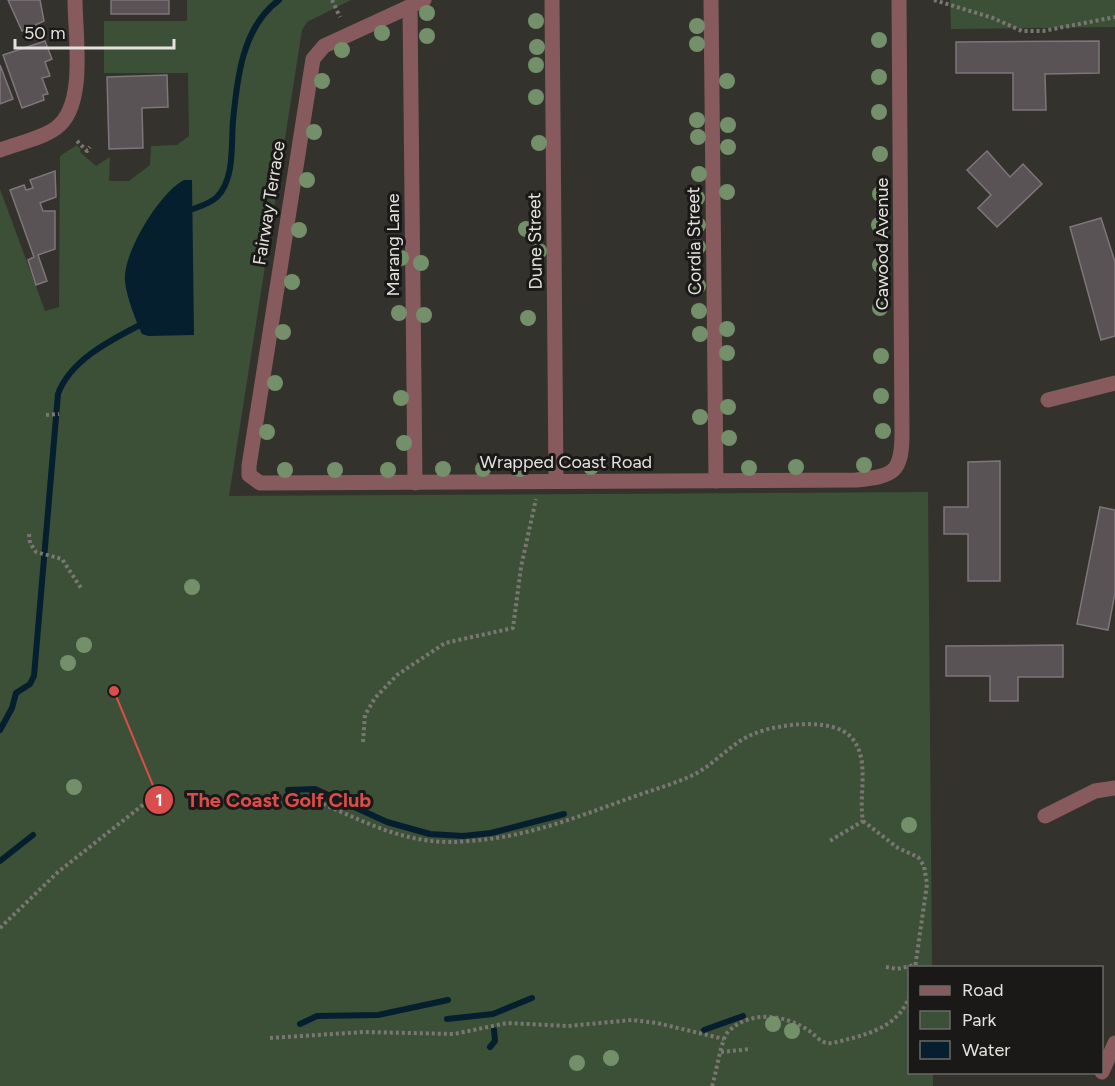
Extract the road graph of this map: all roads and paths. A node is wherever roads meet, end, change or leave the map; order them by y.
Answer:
1 (75, 0) edge
2 (332, 0) edge
3 (424, 0) edge
4 (552, 0) edge
5 (711, 0) edge
6 (899, 0) edge
7 (934, 0) edge
8 (410, 7) junction
9 (340, 17) dead end
10 (1115, 17) edge
11 (77, 141) dead end
12 (90, 147) dead end
13 (0, 150) edge
14 (1115, 383) edge
15 (1048, 400) dead end
16 (59, 414) dead end
17 (46, 415) dead end
18 (880, 477) joint
19 (253, 479) joint
20 (556, 481) junction
21 (716, 481) junction
22 (415, 483) junction
23 (536, 492) dead end
24 (29, 534) dead end
25 (81, 588) dead end
26 (363, 742) dead end
27 (1115, 788) edge
28 (158, 793) dead end
29 (323, 804) dead end
30 (1045, 816) dead end
31 (862, 821) junction
32 (828, 842) dead end
33 (0, 928) edge
34 (915, 966) edge
35 (886, 967) dead end
36 (908, 967) edge
37 (908, 998) edge
38 (270, 1038) dead end
39 (724, 1039) junction
40 (1115, 1043) edge
41 (751, 1049) dead end
42 (721, 1052) junction
43 (1103, 1068) edge
44 (712, 1086) edge

1 - 13 street
2 - 9 path
3 - 8 street, Fairway Terrace
4 - 20 street, Dune Street
5 - 21 street, Cordia Street
6 - 18 street, Cawood Avenue
7 - 10 path
8 - 19 street, Fairway Terrace
8 - 22 street, Marang Lane
11 - 12 path
14 - 15 street
16 - 17 path
18 - 21 street, Wrapped Coast Road
19 - 22 street, Wrapped Coast Road
20 - 21 street, Wrapped Coast Road
20 - 22 street, Wrapped Coast Road
23 - 26 path
24 - 25 path
27 - 30 street
28 - 33 path
29 - 31 path
31 - 32 path
31 - 34 path
35 - 36 path
37 - 39 path
38 - 39 path
39 - 42 path
40 - 43 street
41 - 42 path
42 - 44 path

